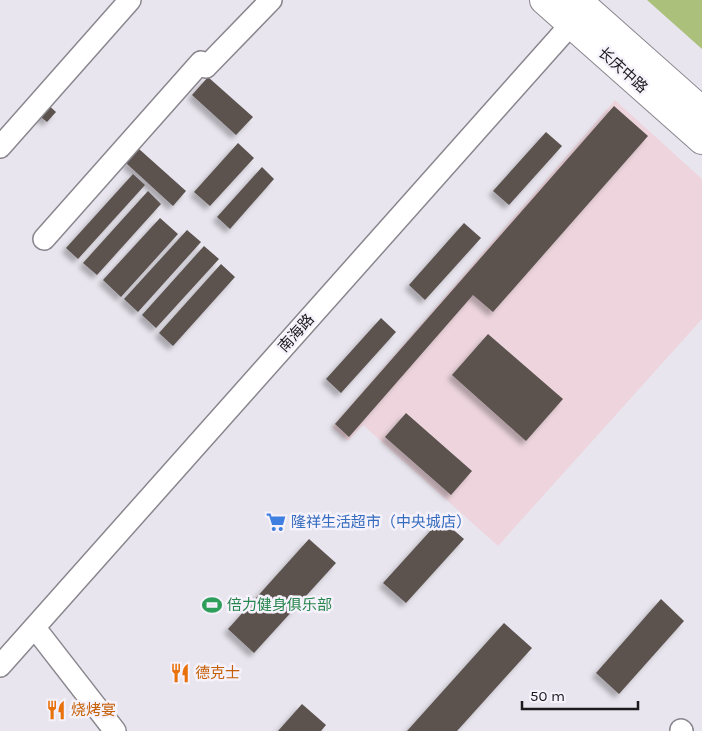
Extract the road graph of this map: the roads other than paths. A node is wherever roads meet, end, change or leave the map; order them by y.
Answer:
1 (130, 0) edge
2 (271, 0) edge
3 (544, 0) edge
4 (582, 8) edge
5 (702, 111) edge
6 (702, 140) edge
7 (0, 147) edge
8 (44, 239) dead end
9 (35, 628) junction
10 (0, 666) edge
11 (115, 731) edge

1 - 7 street
2 - 8 street
3 - 4 main road, 长庆中路
4 - 5 main road, 长庆中路
4 - 6 main road, 长庆中路
4 - 9 street, 南海路
9 - 10 street, 南海路
9 - 11 street

